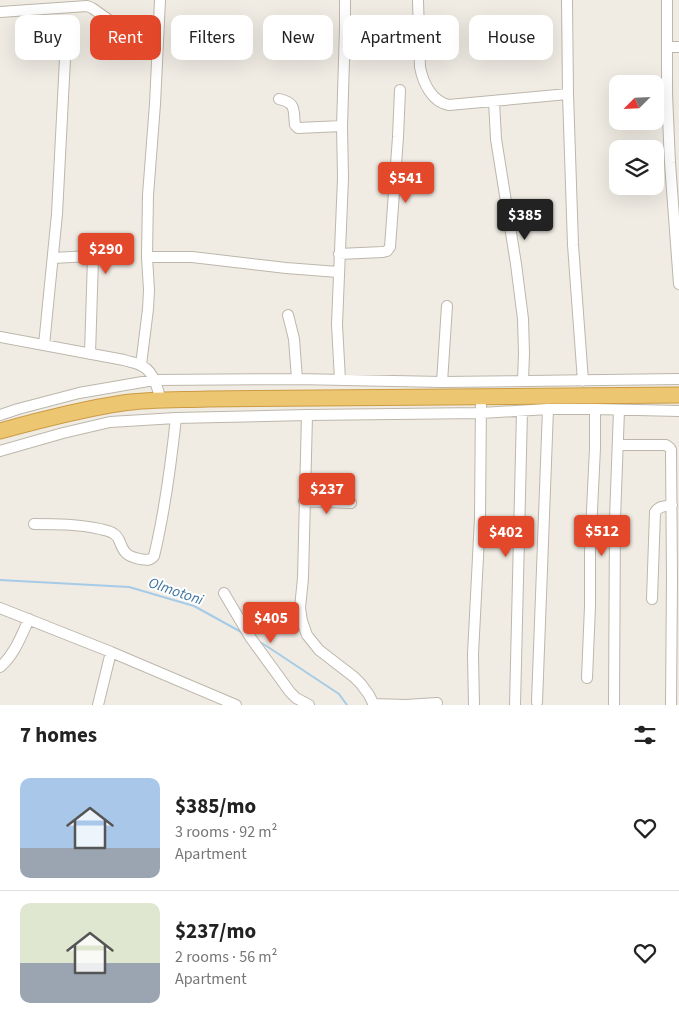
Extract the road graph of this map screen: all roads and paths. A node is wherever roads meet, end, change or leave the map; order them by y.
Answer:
1 (160, 0) edge
2 (344, 0) edge
3 (418, 0) edge
4 (567, 0) edge
5 (667, 0) edge
6 (36, 10) junction
7 (0, 12) edge
8 (101, 15) edge
9 (667, 47) junction
10 (679, 47) edge
11 (400, 90) dead end
12 (568, 94) junction
13 (279, 99) dead end
14 (494, 101) junction
15 (342, 126) junction
16 (674, 163) edge
17 (339, 254) junction
18 (147, 257) junction
19 (53, 258) junction
20 (338, 272) junction
21 (679, 284) edge
22 (447, 306) dead end
23 (288, 315) dead end
24 (0, 337) edge
25 (44, 345) junction
26 (90, 354) junction
27 (141, 365) junction
28 (296, 379) junction
29 (679, 379) edge
30 (154, 380) junction
31 (340, 380) junction
32 (582, 381) junction
33 (442, 382) junction
34 (524, 382) junction
35 (679, 395) edge
36 (481, 397) junction
37 (389, 398) junction
38 (161, 400) junction
39 (106, 406) junction
40 (596, 409) junction
41 (548, 410) junction
42 (619, 410) junction
43 (522, 411) junction
44 (679, 411) edge
45 (481, 413) junction
46 (390, 414) junction
47 (0, 415) edge
48 (307, 415) junction
49 (176, 418) junction
50 (110, 422) junction
51 (0, 431) edge
52 (618, 445) junction
53 (0, 451) edge
54 (304, 501) junction
55 (351, 503) dead end
56 (672, 505) junction
57 (34, 524) dead end
58 (224, 593) dead end
59 (652, 599) dead end
60 (0, 608) edge
61 (30, 619) junction
62 (111, 652) junction
63 (0, 667) edge
64 (587, 678) dead end
65 (537, 702) dead end
66 (437, 703) dead end
67 (373, 704) edge
68 (98, 705) edge
69 (236, 705) edge
70 (309, 705) edge
71 (474, 705) edge
72 (514, 705) edge
73 (614, 705) edge
74 (671, 705) edge

1 - 18 street
2 - 15 street
3 - 14 street
4 - 12 street
5 - 9 street
6 - 7 street
6 - 8 street
6 - 19 street
9 - 10 street
9 - 16 street
11 - 17 street
12 - 14 street
12 - 32 street
13 - 15 street
14 - 34 street
15 - 17 street
16 - 21 street
17 - 20 street
18 - 20 street
18 - 27 street
19 - 25 street
19 - 26 street
20 - 31 street
22 - 33 street
23 - 28 street
24 - 25 street
25 - 26 street
26 - 27 street
27 - 30 street
28 - 30 street
28 - 31 street
29 - 32 street
30 - 38 street
30 - 47 street
31 - 33 street
32 - 34 street
33 - 34 street
35 - 36 highway
36 - 37 highway
36 - 45 street
37 - 38 highway
37 - 46 street
38 - 39 highway
39 - 50 street
39 - 51 highway
40 - 41 street
40 - 42 street
40 - 64 street
41 - 43 street
41 - 65 street
42 - 44 street
42 - 52 street
43 - 45 street
43 - 72 street
45 - 46 street
45 - 71 street
46 - 48 street
48 - 49 street
48 - 54 street
49 - 50 street
49 - 57 street
50 - 53 street
52 - 56 street
52 - 73 street
54 - 55 street
54 - 67 street
56 - 59 street
56 - 74 street
58 - 70 street
60 - 61 street
61 - 62 street
61 - 63 street
62 - 68 street
62 - 69 street
66 - 67 street

